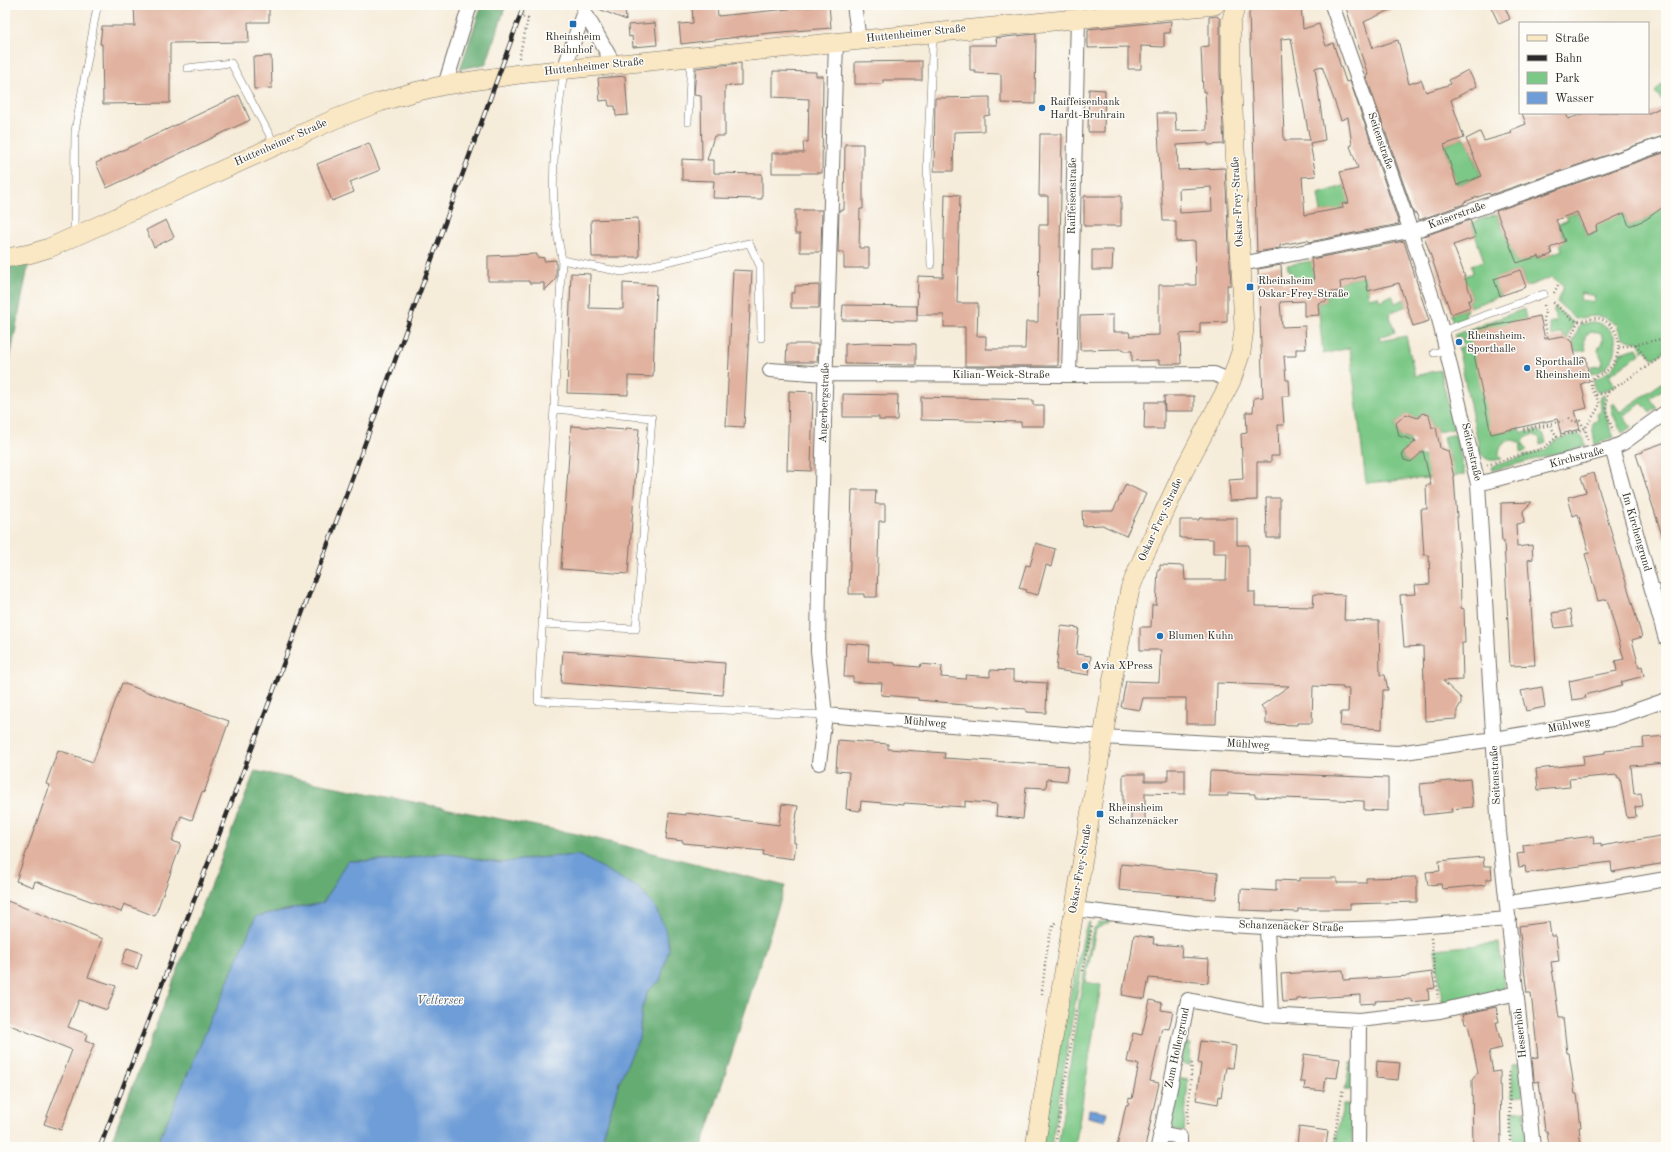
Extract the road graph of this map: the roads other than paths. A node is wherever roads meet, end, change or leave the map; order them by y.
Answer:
1 (99, 5) edge
2 (470, 5) edge
3 (854, 5) edge
4 (1215, 5) edge
5 (1236, 5) edge
6 (1332, 5) edge
7 (585, 8) edge
8 (1078, 18) junction
9 (933, 33) junction
10 (859, 40) junction
11 (836, 43) junction
12 (691, 57) junction
13 (614, 65) junction
14 (187, 68) dead end
15 (564, 70) junction
16 (444, 85) junction
17 (688, 122) dead end
18 (1666, 143) edge
19 (275, 145) junction
20 (1411, 231) junction
21 (74, 237) junction
22 (5, 258) edge
23 (562, 260) junction
24 (1241, 264) junction
25 (931, 265) dead end
26 (1544, 294) dead end
27 (1442, 332) junction
28 (761, 338) dead end
29 (770, 370) dead end
30 (826, 374) junction
31 (1069, 375) junction
32 (1231, 381) junction
33 (554, 409) junction
34 (1666, 412) edge
35 (1614, 443) junction
36 (1478, 484) junction
37 (542, 624) junction
38 (1666, 639) edge
39 (1666, 700) edge
40 (825, 715) junction
41 (1103, 737) junction
42 (1494, 740) junction
43 (820, 763) dead end
44 (1666, 878) edge
45 (1506, 903) junction
46 (1074, 909) junction
47 (1508, 919) junction
48 (1267, 928) junction
49 (1517, 993) junction
50 (1271, 1016) junction
51 (1359, 1020) junction
52 (1159, 1140) edge
53 (1035, 1147) edge
54 (1180, 1147) edge
55 (1358, 1147) edge
56 (1533, 1147) edge

1 - 21 lane
2 - 16 street
3 - 10 street
4 - 8 street, Huttenheimer Straße
5 - 24 street, Oskar-Frey-Straße
6 - 20 street, Seitenstraße
7 - 13 street
7 - 15 street
8 - 9 street, Huttenheimer Straße
8 - 31 street, Raiffeisenstraße
9 - 10 street, Huttenheimer Straße
9 - 25 lane
10 - 11 street, Huttenheimer Straße
11 - 12 street, Huttenheimer Straße
11 - 30 street, Angerbergstraße
12 - 13 street, Huttenheimer Straße
12 - 17 lane
13 - 15 street, Huttenheimer Straße
14 - 19 lane
15 - 16 street, Huttenheimer Straße
15 - 23 lane
16 - 19 street, Huttenheimer Straße
18 - 20 street, Kaiserstraße
19 - 21 street, Huttenheimer Straße
20 - 24 street, Kaiserstraße
20 - 27 street, Seitenstraße
21 - 22 street, Huttenheimer Straße
23 - 28 lane
23 - 33 lane
24 - 32 street, Oskar-Frey-Straße
26 - 27 lane
27 - 36 street, Seitenstraße
29 - 30 street, Kilian-Weick-Straße
30 - 31 street, Kilian-Weick-Straße
30 - 40 street, Angerbergstraße
31 - 32 street, Kilian-Weick-Straße
32 - 41 street, Oskar-Frey-Straße
33 - 37 lane
33 - 37 lane
34 - 35 street, Kirchstraße
35 - 36 street, Kirchstraße
35 - 38 street, Im Kirchengrund
36 - 42 street, Seitenstraße
37 - 40 lane
39 - 42 street, Mühlweg
40 - 41 street, Mühlweg
40 - 43 street, Angerbergstraße
41 - 42 street, Mühlweg
41 - 46 street, Oskar-Frey-Straße
42 - 45 street, Seitenstraße
44 - 45 street
45 - 47 street, Seitenstraße
46 - 48 street, Schanzenäcker Straße
46 - 53 street, Oskar-Frey-Straße
47 - 48 street, Schanzenäcker Straße
47 - 49 street, Hesserhöh
48 - 50 street
49 - 51 street, Zum Hollergrund
49 - 56 street, Hesserhöh
50 - 51 street, Zum Hollergrund
50 - 52 street, Zum Hollergrund
51 - 55 street
52 - 54 street, Zum Hollergrund

